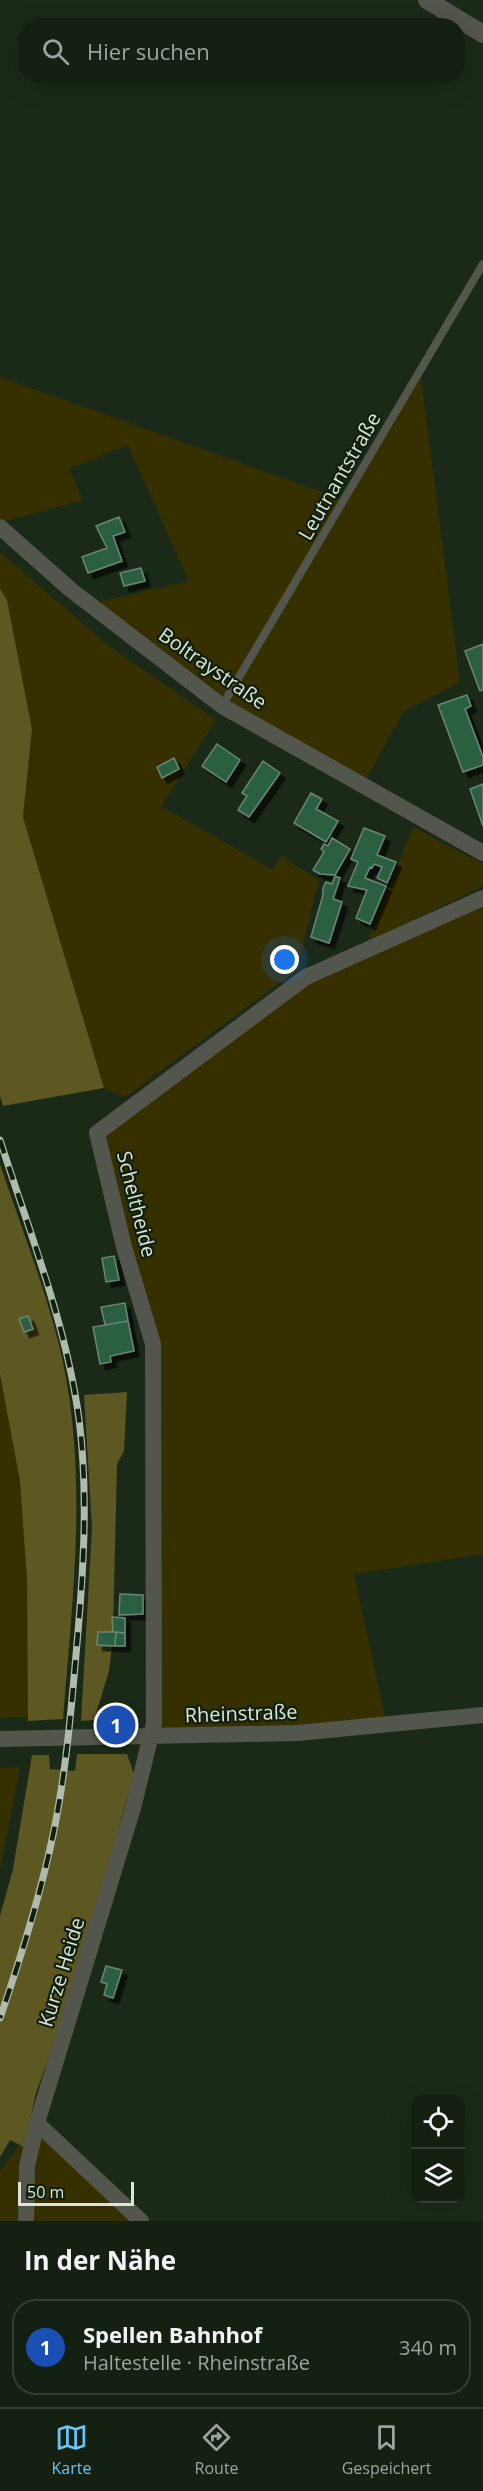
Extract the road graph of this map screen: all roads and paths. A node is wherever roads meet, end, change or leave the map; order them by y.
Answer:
1 (427, 0) edge
2 (457, 18) edge
3 (465, 23) edge
4 (483, 34) edge
5 (483, 264) edge
6 (0, 526) edge
7 (222, 706) junction
8 (483, 853) edge
9 (483, 898) edge
10 (483, 1715) edge
11 (151, 1737) junction
12 (0, 1739) edge
13 (37, 2122) junction
14 (26, 2221) edge
15 (141, 2221) edge

1 - 2 street
3 - 4 street
5 - 7 lane, Leutnantstraße
6 - 7 street, Boltraystraße
7 - 8 street, Boltraystraße
9 - 11 street, Scheltheide
10 - 11 street, Rheinstraße
11 - 12 street, Rheinstraße
11 - 13 street, Kurze Heide
13 - 14 street, Kurze Heide
13 - 15 street

